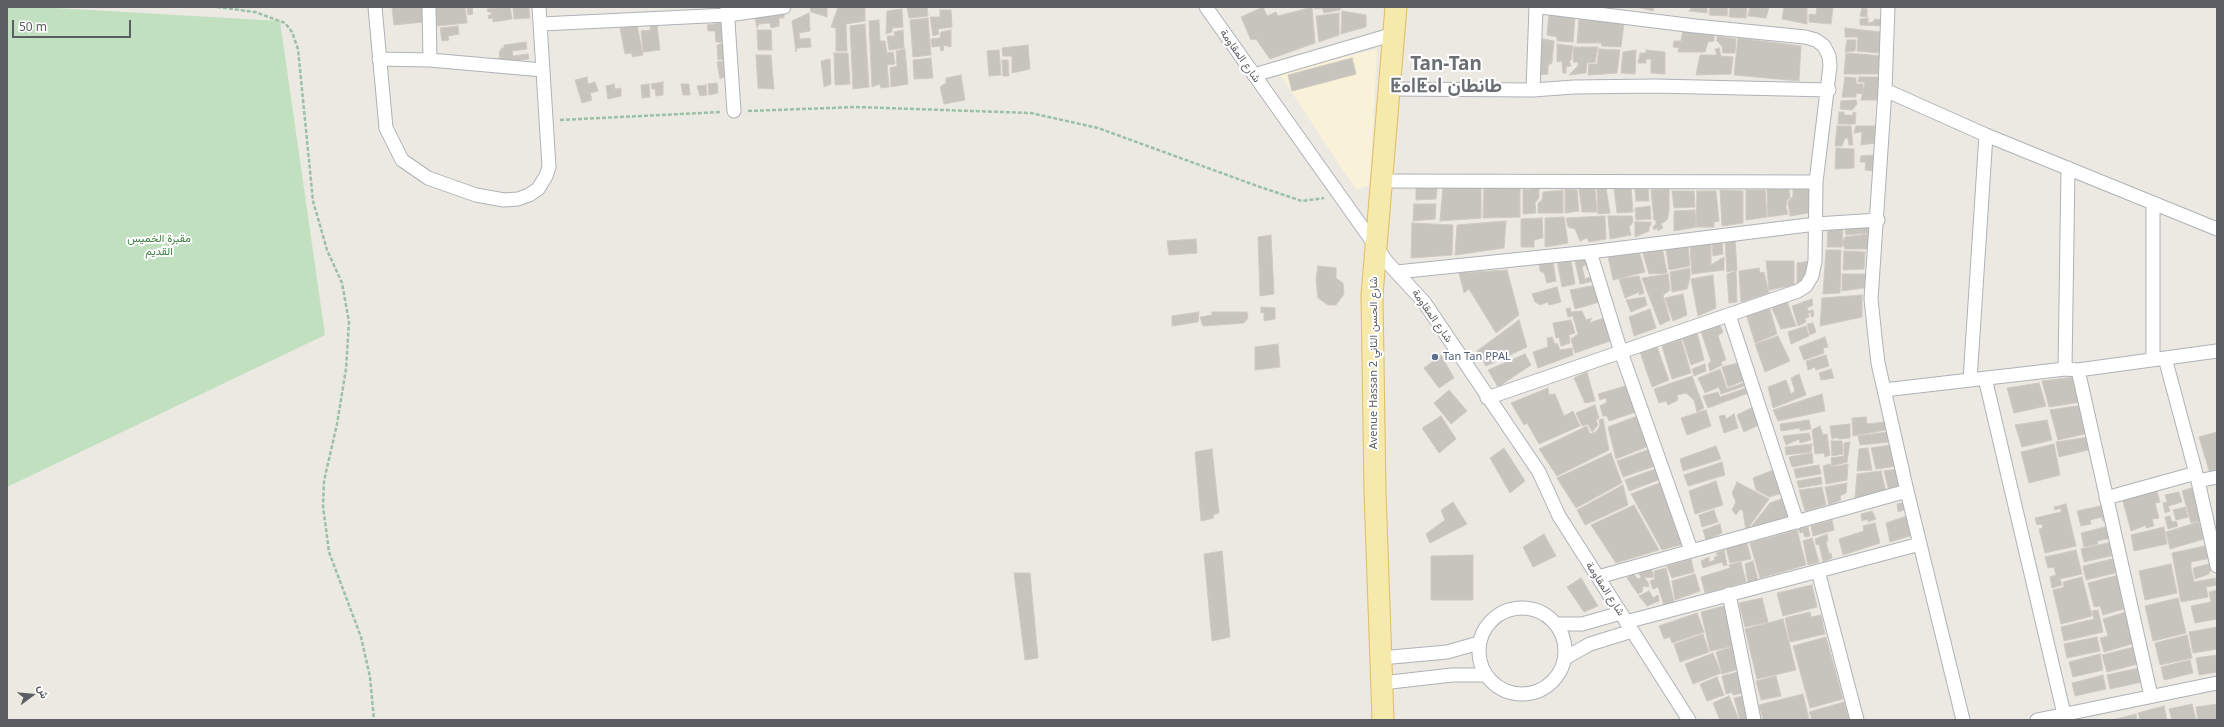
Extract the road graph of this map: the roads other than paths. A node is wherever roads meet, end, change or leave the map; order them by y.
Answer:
1 (375, 7) edge
2 (429, 7) edge
3 (539, 7) edge
4 (784, 7) edge
5 (1206, 7) edge
6 (1396, 7) edge
7 (1536, 7) edge
8 (1541, 7) edge
9 (1888, 7) edge
10 (728, 11) edge
11 (1216, 13) edge
12 (541, 24) junction
13 (1394, 34) junction
14 (380, 59) junction
15 (430, 60) junction
16 (543, 70) junction
17 (1254, 75) junction
18 (1388, 89) junction
19 (1533, 90) junction
20 (1829, 90) junction
21 (1885, 90) junction
22 (734, 111) road end
23 (1986, 135) junction
24 (2068, 168) junction
25 (1380, 181) junction
26 (1816, 182) junction
27 (2153, 204) junction
28 (1878, 220) junction
29 (1816, 224) junction
30 (2217, 229) edge
31 (1375, 245) junction
32 (1590, 252) junction
33 (1397, 272) junction
34 (1729, 315) junction
35 (2217, 351) edge
36 (1621, 352) junction
37 (2159, 358) junction
38 (2071, 369) junction
39 (1985, 378) junction
40 (1970, 380) junction
41 (1884, 390) junction
42 (1487, 398) junction
43 (2217, 476) edge
44 (2197, 477) junction
45 (1907, 491) junction
46 (2106, 498) junction
47 (1797, 522) junction
48 (1920, 544) junction
49 (1691, 550) junction
50 (2217, 566) edge
51 (1818, 572) junction
52 (1598, 577) junction
53 (1729, 594) junction
54 (1626, 622) junction
55 (1556, 624) junction
56 (1479, 642) junction
57 (1381, 658) junction
58 (1565, 658) junction
59 (1486, 675) junction
60 (1382, 683) junction
61 (2217, 683) edge
62 (2151, 696) junction
63 (2064, 714) junction
64 (1383, 720) edge
65 (1689, 720) edge
66 (1754, 720) edge
67 (1857, 720) edge
68 (1962, 720) edge
69 (2037, 720) edge

1 - 14 street
2 - 15 street
3 - 12 street
4 - 10 street
5 - 11 street, شارع المقاومة
6 - 13 main road, Avenue Hassan 2 شارع الحسن الثاني
7 - 19 street
8 - 20 street
9 - 21 street
10 - 12 street
10 - 22 street
11 - 17 street, شارع المقاومة
12 - 16 street
13 - 17 street
13 - 18 main road, Avenue Hassan 2 شارع الحسن الثاني
14 - 15 street
14 - 16 street
15 - 16 street
17 - 31 street, شارع المقاومة
18 - 19 street
18 - 25 main road, Avenue Hassan 2 شارع الحسن الثاني
19 - 20 street
20 - 26 street
21 - 23 street
21 - 28 street
23 - 24 street
23 - 40 street
24 - 27 street
24 - 38 street
25 - 26 street
25 - 31 main road, Avenue Hassan 2 شارع الحسن الثاني
26 - 29 street
27 - 30 street
27 - 37 street
28 - 29 street
28 - 41 street
29 - 32 street
29 - 34 street
31 - 33 street, شارع المقاومة
31 - 57 main road, Avenue Hassan 2 شارع الحسن الثاني
32 - 33 street
32 - 36 street
33 - 42 street, شارع المقاومة
34 - 36 street
34 - 47 street
35 - 37 street
36 - 42 street
36 - 49 street
37 - 38 street
37 - 44 street
38 - 39 street
38 - 46 street
39 - 40 street
39 - 63 street
40 - 41 street
41 - 45 street
42 - 52 street, شارع المقاومة
43 - 44 street
44 - 46 street
44 - 50 street
45 - 47 street
45 - 48 street
46 - 62 street
47 - 49 street
48 - 51 street
48 - 68 street
49 - 52 street
51 - 53 street
51 - 67 street
52 - 54 street, شارع المقاومة
53 - 54 street
53 - 66 street
54 - 55 street
54 - 58 street
54 - 65 street, شارع المقاومة
55 - 56 street
55 - 58 street
56 - 57 street
56 - 59 street
57 - 60 main road, Avenue Hassan 2 شارع الحسن الثاني
58 - 59 street
59 - 60 street
60 - 64 main road, Avenue Hassan 2 شارع الحسن الثاني
61 - 62 street
62 - 63 street
63 - 69 street

